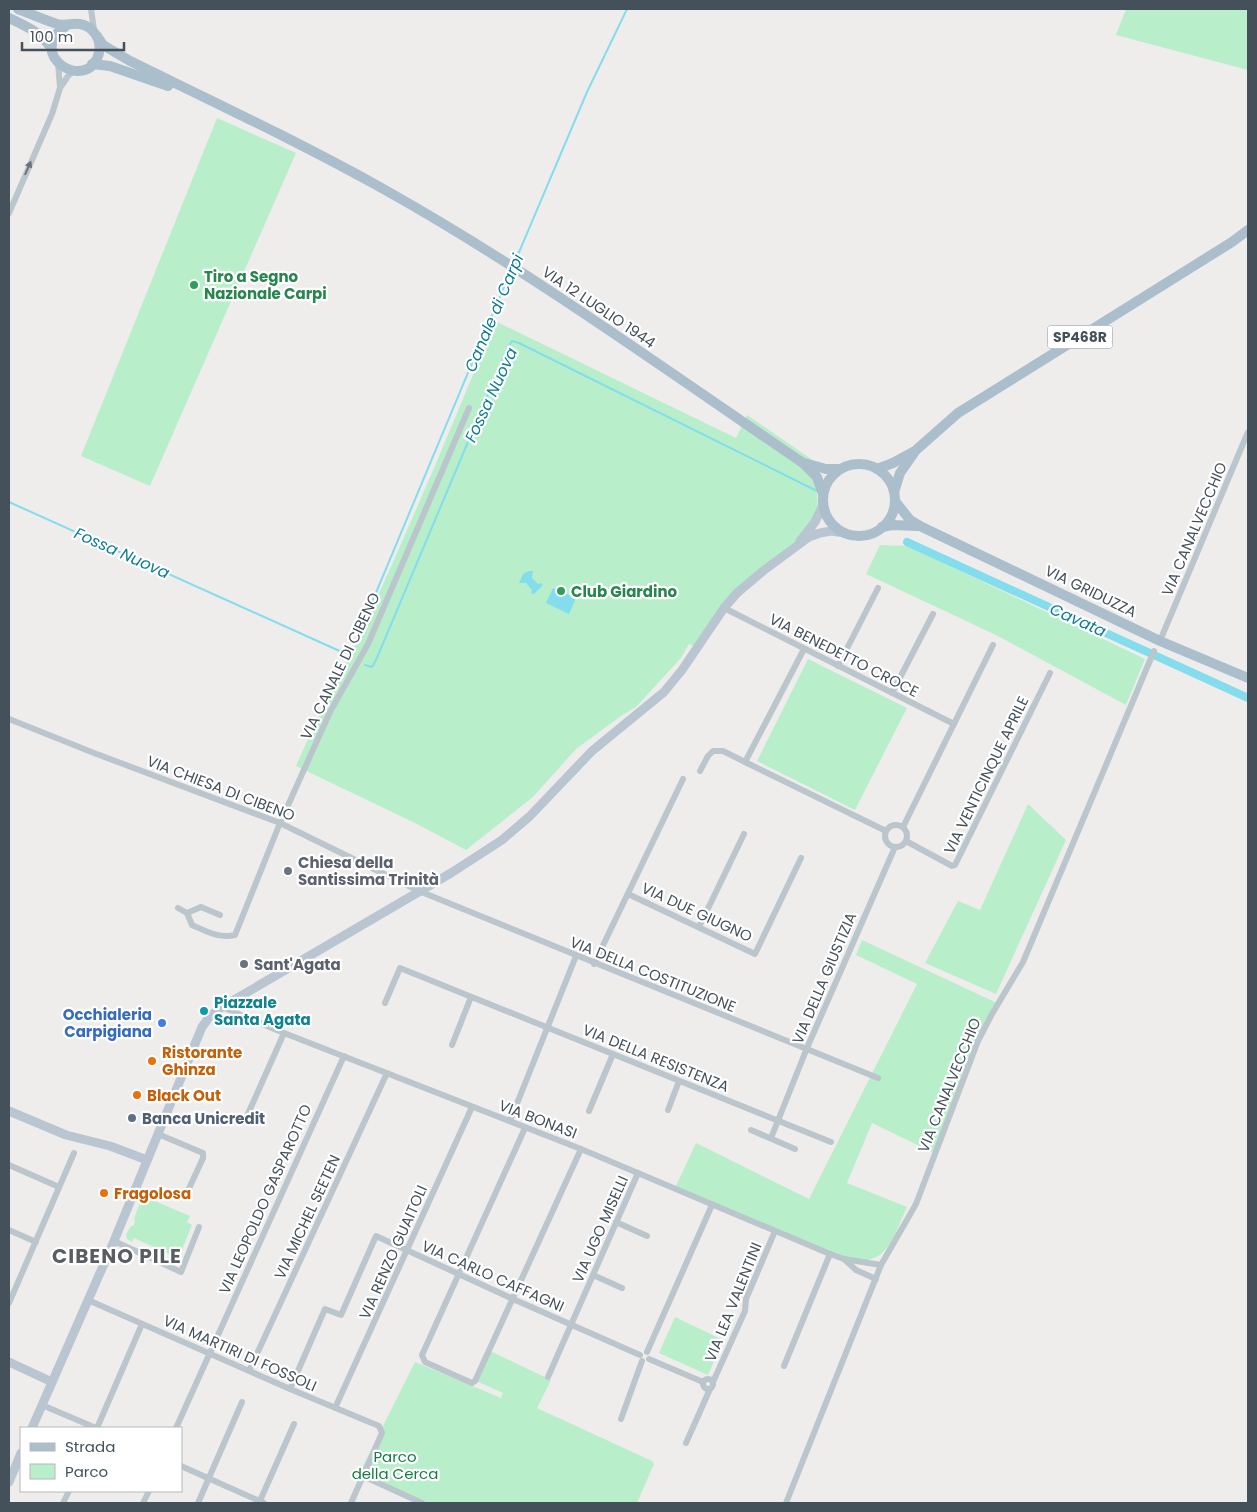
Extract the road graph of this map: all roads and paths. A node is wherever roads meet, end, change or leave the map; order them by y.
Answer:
1 (18, 9) edge
2 (91, 9) edge
3 (9, 18) edge
4 (69, 25) junction
5 (96, 35) junction
6 (52, 50) junction
7 (58, 64) junction
8 (92, 64) junction
9 (74, 71) junction
10 (60, 88) junction
11 (214, 102) junction
12 (9, 213) edge
13 (1248, 230) edge
14 (469, 408) dead end
15 (1248, 432) edge
16 (915, 451) junction
17 (803, 463) junction
18 (877, 469) junction
19 (839, 470) junction
20 (823, 494) junction
21 (894, 497) junction
22 (823, 505) junction
23 (882, 527) junction
24 (922, 527) junction
25 (845, 533) junction
26 (796, 546) junction
27 (878, 588) dead end
28 (724, 608) junction
29 (933, 614) dead end
30 (1162, 636) dead end
31 (993, 645) dead end
32 (804, 649) junction
33 (1154, 651) dead end
34 (838, 666) junction
35 (1050, 673) dead end
36 (1248, 678) edge
37 (892, 693) junction
38 (9, 719) edge
39 (954, 724) junction
40 (745, 762) junction
41 (700, 771) dead end
42 (683, 779) dead end
43 (280, 823) junction
44 (903, 828) junction
45 (886, 831) junction
46 (744, 834) dead end
47 (906, 841) junction
48 (894, 847) junction
49 (801, 858) dead end
50 (419, 892) junction
51 (628, 894) junction
52 (178, 908) dead end
53 (187, 912) junction
54 (220, 915) dead end
55 (699, 927) junction
56 (576, 956) junction
57 (594, 964) junction
58 (471, 996) junction
59 (385, 1003) dead end
60 (222, 1007) junction
61 (546, 1027) junction
62 (284, 1034) junction
63 (452, 1045) dead end
64 (807, 1048) junction
65 (613, 1054) junction
66 (344, 1056) junction
67 (387, 1072) junction
68 (878, 1078) dead end
69 (679, 1081) junction
70 (472, 1107) junction
71 (589, 1110) dead end
72 (668, 1110) dead end
73 (9, 1111) edge
74 (247, 1116) dead end
75 (779, 1120) junction
76 (510, 1121) junction
77 (525, 1128) junction
78 (750, 1130) dead end
79 (158, 1134) junction
80 (771, 1138) junction
81 (831, 1142) dead end
82 (581, 1149) junction
83 (795, 1149) dead end
84 (74, 1153) dead end
85 (147, 1160) junction
86 (9, 1165) edge
87 (638, 1173) junction
88 (60, 1187) junction
89 (186, 1195) dead end
90 (712, 1205) junction
91 (616, 1222) junction
92 (199, 1227) dead end
93 (9, 1230) edge
94 (775, 1231) junction
95 (647, 1236) dead end
96 (114, 1241) junction
97 (36, 1242) junction
98 (408, 1251) junction
99 (830, 1254) junction
100 (844, 1259) junction
101 (882, 1265) junction
102 (460, 1274) junction
103 (593, 1275) junction
104 (876, 1280) junction
105 (622, 1288) dead end
106 (10, 1299) edge
107 (88, 1300) junction
108 (513, 1300) junction
109 (142, 1324) junction
110 (571, 1325) junction
111 (209, 1353) junction
112 (648, 1355) junction
113 (641, 1358) junction
114 (9, 1362) edge
115 (784, 1366) dead end
116 (250, 1371) junction
117 (548, 1377) dead end
118 (52, 1382) junction
119 (711, 1386) junction
120 (290, 1389) junction
121 (242, 1402) dead end
122 (42, 1404) junction
123 (335, 1408) junction
124 (620, 1419) dead end
125 (294, 1424) dead end
126 (32, 1427) edge
127 (95, 1427) edge
128 (97, 1427) edge
129 (176, 1427) edge
130 (686, 1444) dead end
131 (20, 1455) edge
132 (182, 1466) edge
133 (363, 1476) junction
134 (210, 1478) junction
135 (9, 1482) edge
136 (198, 1503) edge
137 (261, 1503) edge
138 (351, 1503) edge
139 (422, 1503) edge
140 (786, 1503) edge

1 - 4 main road
2 - 4 street
2 - 5 street
3 - 6 main road
4 - 5 main road
4 - 6 main road
5 - 8 main road
5 - 11 main road, VIA 12 LUGLIO 1944
6 - 7 main road
7 - 9 main road
7 - 10 street
8 - 9 main road
8 - 11 main road, VIA 12 LUGLIO 1944
9 - 10 street
12 -> 10 street
11 - 17 main road, VIA 12 LUGLIO 1944
13 - 16 main road, SP468R
14 - 43 street, VIA CANALE DI CIBENO
15 - 30 street, VIA CANALVECCHIO
16 - 18 main road, SP468R
16 - 21 main road, SP468R
17 - 19 main road
17 - 20 main road
18 - 19 main road
18 - 21 main road
19 - 20 main road
20 - 22 main road
21 - 23 main road, SP468R
21 - 24 main road, VIA GRIDUZZA
22 - 25 main road
22 - 26 main road
23 - 24 main road, VIA GRIDUZZA
23 - 25 main road
24 - 36 main road, VIA GRIDUZZA
25 - 26 main road
26 - 28 main road
27 - 34 street
28 - 32 street, VIA BENEDETTO CROCE
28 - 50 main road
29 - 37 street
31 - 39 street
32 - 34 street, VIA BENEDETTO CROCE
32 - 40 street
33 - 101 street, VIA CANALVECCHIO
34 - 37 street, VIA BENEDETTO CROCE
35 - 47 street, VIA VENTICINQUE APRILE
37 - 39 street, VIA BENEDETTO CROCE
38 - 43 street, VIA CHIESA DI CIBENO
39 - 44 street
40 - 41 street
40 - 45 street
42 - 51 street
43 - 50 street, VIA CHIESA DI CIBENO
43 - 53 street, VIA CANALE DI CIBENO
44 - 45 street
44 - 47 street
45 - 48 street
46 - 55 street
47 - 48 street
48 - 64 street, VIA DELLA GIUSTIZIA
49 - 55 street, VIA DUE GIUGNO
50 - 56 street, VIA DELLA COSTITUZIONE
50 - 60 main road
51 - 55 street, VIA DUE GIUGNO
51 - 57 street
52 - 53 street
53 - 54 street
56 - 57 street, VIA DELLA COSTITUZIONE
56 - 61 street
57 - 64 street, VIA DELLA COSTITUZIONE
58 - 59 street, VIA DELLA RESISTENZA
58 - 61 street, VIA DELLA RESISTENZA
58 - 63 street
60 - 62 street, VIA BONASI
60 - 79 main road
61 - 65 street, VIA DELLA RESISTENZA
61 - 76 street
62 - 66 street, VIA BONASI
62 - 74 street
64 - 68 street, VIA DELLA COSTITUZIONE
64 - 75 street, VIA DELLA GIUSTIZIA
65 - 69 street, VIA DELLA RESISTENZA
65 - 71 street
66 - 67 street, VIA BONASI
66 - 111 street, VIA LEOPOLDO GASPAROTTO
67 - 70 street, VIA BONASI
67 - 116 street, VIA MICHEL SEETEN
69 - 72 street
69 - 75 street, VIA DELLA RESISTENZA
70 - 76 street, VIA BONASI
70 - 98 street, VIA RENZO GUAITOLI
73 - 85 main road
75 - 80 street, VIA DELLA GIUSTIZIA
75 - 81 street, VIA DELLA RESISTENZA
76 - 77 street, VIA BONASI
77 - 82 street, VIA BONASI
77 - 102 street
78 - 80 street
79 - 85 main road
79 - 89 street
80 - 83 street
82 - 87 street, VIA BONASI
82 - 108 street
84 - 88 street
85 - 96 main road
86 - 88 street
87 - 90 street, VIA BONASI
87 - 91 street, VIA UGO MISELLI
88 - 97 street
90 - 94 street, VIA BONASI
90 - 112 street
91 - 95 street
91 - 103 street, VIA UGO MISELLI
92 - 96 street
93 - 97 street
94 - 99 street, VIA BONASI
94 - 119 street, VIA LEA VALENTINI
96 - 107 main road
97 - 106 street
98 - 102 street, VIA CARLO CAFFAGNI
98 - 120 street, VIA CARLO CAFFAGNI
98 - 123 street, VIA RENZO GUAITOLI
99 - 100 street, VIA BONASI
99 - 115 street
100 - 101 street, VIA BONASI
100 - 104 street, VIA BONASI
101 - 104 street, VIA CANALVECCHIO
102 - 108 street, VIA CARLO CAFFAGNI
102 - 108 street
103 - 105 street
103 - 110 street, VIA UGO MISELLI
104 - 140 street, VIA CANALVECCHIO
107 - 109 street, VIA MARTIRI DI FOSSOLI
107 - 118 main road
108 - 110 street, VIA CARLO CAFFAGNI
109 - 111 street, VIA MARTIRI DI FOSSOLI
109 - 128 street
110 - 113 street, VIA CARLO CAFFAGNI
110 - 117 street, VIA UGO MISELLI
111 - 116 street, VIA MARTIRI DI FOSSOLI
111 - 129 street, VIA LEOPOLDO GASPAROTTO
112 - 113 street
112 - 119 street
113 - 124 street
114 - 118 main road
116 - 120 street, VIA MARTIRI DI FOSSOLI
118 - 122 main road
119 - 130 street, VIA LEA VALENTINI
120 - 123 street, VIA MARTIRI DI FOSSOLI
121 - 134 street
122 - 126 main road
122 - 127 street
123 - 133 street, VIA MARTIRI DI FOSSOLI
125 - 137 street
131 - 135 main road
132 - 134 street
133 - 138 street
133 - 139 street
134 - 136 street
134 - 137 street

